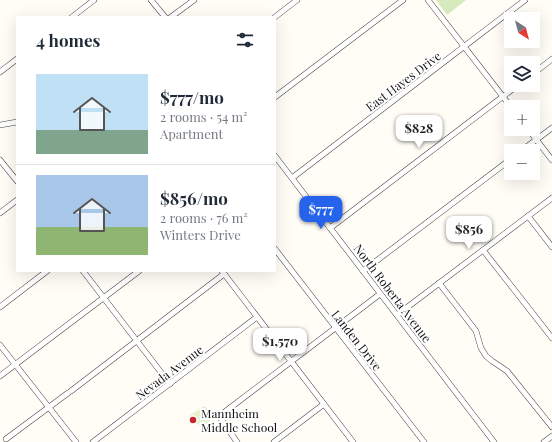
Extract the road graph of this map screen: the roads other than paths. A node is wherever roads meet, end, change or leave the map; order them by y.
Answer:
1 (94, 0) edge
2 (151, 0) edge
3 (194, 0) edge
4 (297, 0) edge
5 (403, 0) edge
6 (428, 0) edge
7 (525, 0) edge
8 (73, 16) edge
9 (164, 16) edge
10 (172, 16) edge
11 (275, 16) edge
12 (464, 46) junction
13 (552, 59) edge
14 (16, 60) edge
15 (540, 68) edge
16 (0, 72) edge
17 (508, 92) edge
18 (276, 96) edge
19 (503, 96) junction
20 (506, 100) edge
21 (16, 122) edge
22 (0, 126) edge
23 (552, 128) edge
24 (533, 136) edge
25 (536, 140) junction
26 (531, 144) edge
27 (276, 157) edge
28 (0, 160) edge
29 (552, 160) edge
30 (504, 164) edge
31 (292, 178) junction
32 (16, 181) edge
33 (552, 198) edge
34 (16, 201) edge
35 (0, 213) edge
36 (528, 216) junction
37 (330, 228) junction
38 (552, 247) edge
39 (276, 250) edge
40 (483, 250) junction
41 (363, 271) junction
42 (46, 272) edge
43 (84, 272) edge
44 (137, 272) edge
45 (223, 272) edge
46 (439, 283) junction
47 (380, 294) junction
48 (104, 298) junction
49 (0, 307) edge
50 (397, 315) junction
51 (257, 317) junction
52 (336, 328) junction
53 (552, 338) edge
54 (137, 341) junction
55 (0, 345) edge
56 (291, 362) junction
57 (15, 364) junction
58 (0, 376) edge
59 (170, 384) junction
60 (324, 404) junction
61 (49, 407) junction
62 (552, 427) edge
63 (552, 436) edge
64 (6, 439) dead end
65 (76, 442) edge
66 (94, 442) edge
67 (237, 442) edge
68 (274, 442) edge
69 (353, 442) edge
70 (424, 442) edge
71 (494, 442) edge
72 (544, 442) edge

1 - 8 street
2 - 9 street
3 - 10 street
4 - 11 street
5 - 18 street
6 - 12 street
7 - 12 street, East Hayes Drive
12 - 19 street
12 - 31 street, East Hayes Drive
13 - 15 street
14 - 16 street
17 - 19 street
19 - 20 street
19 - 37 street
21 - 22 street
23 - 25 street
24 - 25 street
25 - 26 street
25 - 29 street
27 - 31 street, North Roberta Avenue
28 - 32 street
30 - 41 street
31 - 37 street, North Roberta Avenue
33 - 36 street
34 - 35 street
36 - 38 street
36 - 40 street
37 - 41 street, North Roberta Avenue
39 - 52 street, Landen Drive
40 - 46 street
40 - 53 street
41 - 47 street, North Roberta Avenue
42 - 49 street
43 - 48 street
44 - 48 street
45 - 51 street
45 - 54 street
46 - 50 street
46 - 62 street
47 - 50 street, North Roberta Avenue
47 - 52 street
48 - 54 street
48 - 57 street
50 - 71 street, North Roberta Avenue
51 - 56 street
51 - 59 street, Nevada Avenue
52 - 56 street
52 - 70 street, Landen Drive
54 - 59 street
54 - 61 street
55 - 57 street
56 - 60 street
56 - 67 street
57 - 58 street
57 - 61 street
59 - 66 street, Nevada Avenue
60 - 68 street
60 - 69 street
61 - 64 street
61 - 65 street
63 - 72 street

